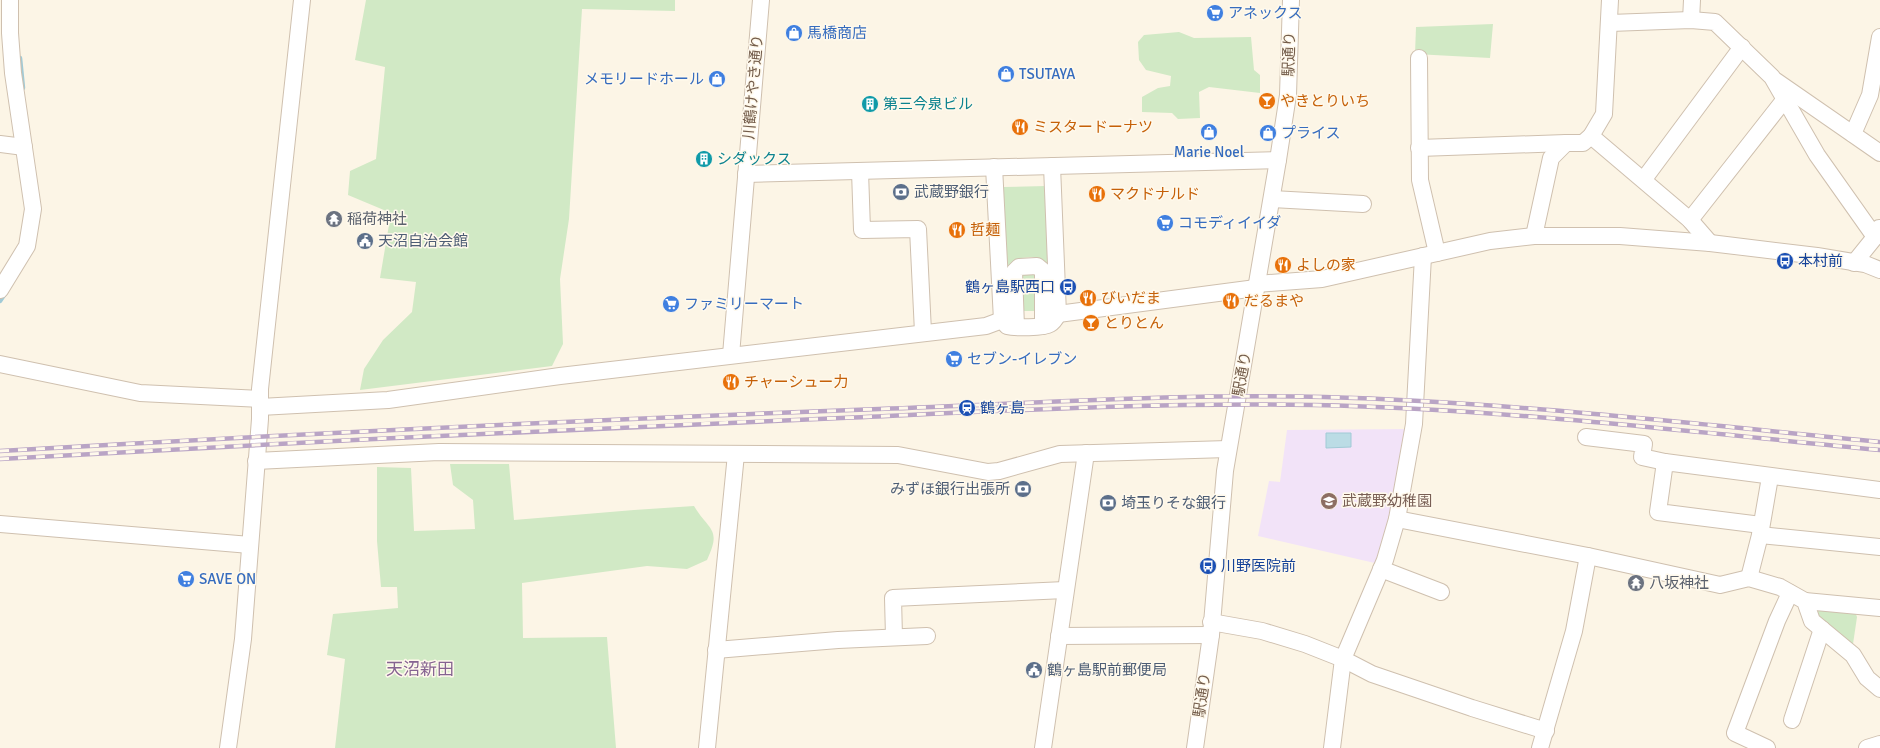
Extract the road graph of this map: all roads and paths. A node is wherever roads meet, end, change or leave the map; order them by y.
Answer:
1 (10, 0) edge
2 (302, 0) edge
3 (761, 0) edge
4 (1291, 0) edge
5 (1610, 0) edge
6 (1692, 0) edge
7 (1692, 20) junction
8 (1610, 23) junction
9 (1880, 37) edge
10 (1742, 47) junction
11 (1419, 58) dead end
12 (1772, 77) junction
13 (1785, 99) junction
14 (1853, 134) junction
15 (1591, 136) junction
16 (0, 144) edge
17 (1566, 144) junction
18 (24, 147) junction
19 (1419, 148) junction
20 (1880, 153) edge
21 (1278, 160) junction
22 (1052, 166) junction
23 (994, 167) junction
24 (860, 171) junction
25 (746, 174) junction
26 (1644, 179) junction
27 (1272, 199) junction
28 (1363, 204) dead end
29 (1690, 220) junction
30 (1878, 232) edge
31 (1534, 236) junction
32 (1710, 243) junction
33 (1430, 255) junction
34 (1854, 263) junction
35 (1880, 270) edge
36 (1257, 286) junction
37 (0, 290) edge
38 (1058, 314) junction
39 (1002, 320) junction
40 (1043, 326) junction
41 (1016, 327) junction
42 (923, 332) junction
43 (731, 355) junction
44 (0, 364) edge
45 (260, 403) junction
46 (1586, 437) dead end
47 (1228, 448) junction
48 (1086, 453) junction
49 (736, 454) junction
50 (256, 461) junction
51 (1664, 462) junction
52 (1770, 477) junction
53 (1880, 490) edge
54 (1397, 519) junction
55 (0, 524) edge
56 (1760, 530) junction
57 (250, 545) junction
58 (1880, 547) edge
59 (1588, 556) junction
60 (1381, 569) junction
61 (1749, 578) junction
62 (1065, 590) junction
63 (1442, 592) dead end
64 (1790, 593) junction
65 (1805, 601) junction
66 (1880, 608) edge
67 (1211, 628) junction
68 (1822, 629) junction
69 (927, 636) dead end
70 (1059, 636) junction
71 (894, 637) junction
72 (716, 650) junction
73 (1343, 659) junction
74 (1880, 689) edge
75 (1792, 720) dead end
76 (1546, 731) junction
77 (1880, 744) edge
78 (228, 748) edge
79 (707, 748) edge
80 (1042, 748) edge
81 (1194, 748) edge
82 (1332, 748) edge
83 (1540, 748) edge
84 (1768, 748) edge
85 (1867, 748) edge

1 - 18 street
2 - 45 street
3 - 25 street, 川鶴けやき通り
4 - 21 street, 駅通り
5 - 8 street
6 - 7 street
7 - 8 street
7 - 10 street
8 - 15 street
9 - 14 street
10 - 12 street
10 - 26 street
11 - 19 street
12 - 13 street
12 - 14 street
13 - 29 street
13 - 30 street
14 - 20 street
15 - 17 street
15 - 26 street
16 - 18 street
17 - 19 street
17 - 31 street
18 - 37 street
19 - 33 street
21 - 22 street
21 - 27 street, 駅通り
22 - 23 street
22 - 38 street
23 - 24 street
23 - 39 street
24 - 25 street
24 - 42 street
25 - 43 street, 川鶴けやき通り
26 - 29 street
27 - 28 street
27 - 36 street, 駅通り
29 - 32 street
30 - 34 street
31 - 32 street
31 - 33 street
32 - 34 street
33 - 36 street
33 - 54 street
34 - 35 street
36 - 38 street
36 - 47 street, 駅通り
38 - 40 street
39 - 41 street
39 - 42 street
40 - 41 street
40 - 41 street
42 - 43 street
43 - 45 street
44 - 45 street
45 - 50 street
46 - 51 street
47 - 48 street
47 - 67 street, 駅通り
48 - 49 street
48 - 62 street
49 - 50 street
49 - 72 street
50 - 57 street
51 - 52 street
51 - 56 street
52 - 53 street
52 - 56 street
54 - 59 street
54 - 60 street
55 - 57 street
56 - 58 street
56 - 61 street
57 - 78 street
59 - 61 street
59 - 76 street
60 - 63 street
60 - 73 street
61 - 64 street
62 - 70 street
62 - 71 street
64 - 65 street
64 - 84 street
65 - 66 street
65 - 68 street
67 - 70 street
67 - 73 street
67 - 81 street, 駅通り
68 - 74 street
68 - 75 street
69 - 71 street
70 - 80 street
71 - 72 street
72 - 79 street
73 - 76 street
73 - 82 street
76 - 83 street
77 - 85 street

